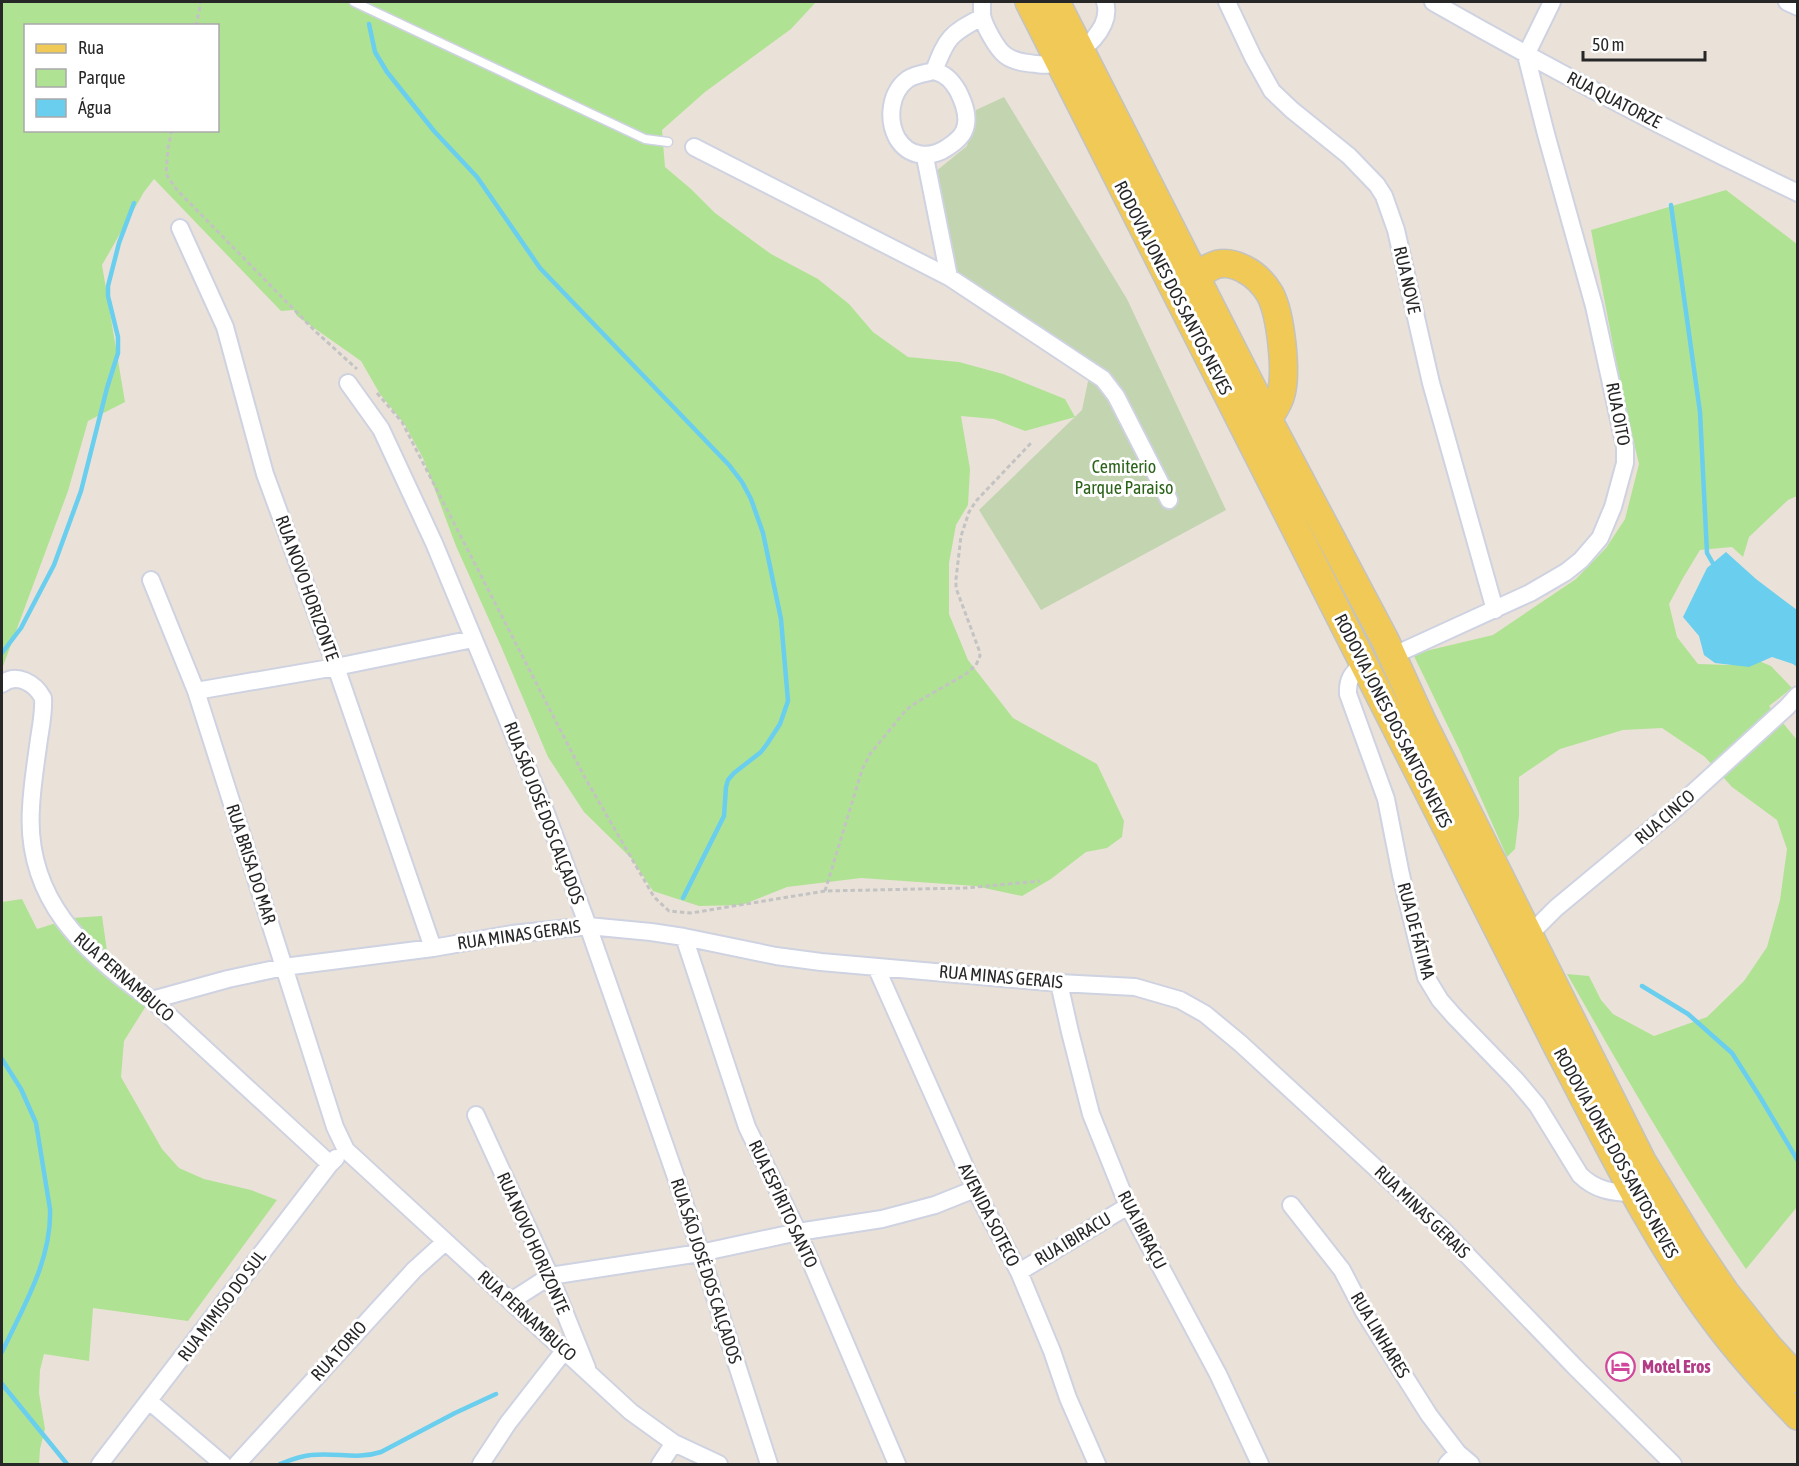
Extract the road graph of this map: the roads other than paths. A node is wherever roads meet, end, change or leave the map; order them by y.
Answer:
1 (354, 2) edge
2 (1029, 2) edge
3 (1056, 2) edge
4 (1105, 2) edge
5 (1227, 2) edge
6 (1433, 2) edge
7 (1552, 2) edge
8 (1788, 2) edge
9 (1797, 7) edge
10 (982, 9) edge
11 (1526, 55) junction
12 (1071, 57) junction
13 (934, 71) junction
14 (668, 142) dead end
15 (694, 147) dead end
16 (925, 157) junction
17 (1797, 193) edge
18 (180, 228) dead end
19 (1197, 277) junction
20 (949, 278) junction
21 (1178, 295) junction
22 (354, 378) road end
23 (1268, 418) junction
24 (1169, 500) dead end
25 (151, 580) dead end
26 (1495, 610) junction
27 (473, 639) junction
28 (1392, 656) junction
29 (1364, 662) junction
30 (336, 667) junction
31 (2, 684) edge
32 (196, 690) junction
33 (1797, 695) edge
34 (588, 926) junction
35 (1528, 935) junction
36 (684, 937) junction
37 (433, 948) junction
38 (284, 967) junction
39 (876, 967) junction
40 (1059, 983) junction
41 (152, 1000) junction
42 (476, 1115) dead end
43 (346, 1150) junction
44 (330, 1164) junction
45 (975, 1189) junction
46 (1633, 1193) junction
47 (1291, 1205) dead end
48 (1128, 1206) junction
49 (798, 1232) junction
50 (444, 1242) junction
51 (700, 1252) junction
52 (1019, 1272) junction
53 (550, 1276) junction
54 (511, 1301) junction
55 (564, 1351) junction
56 (589, 1372) junction
57 (1797, 1379) edge
58 (150, 1401) junction
59 (1797, 1416) edge
60 (674, 1443) junction
61 (1459, 1461) edge
62 (100, 1464) edge
63 (223, 1464) edge
64 (237, 1464) edge
65 (481, 1464) edge
66 (660, 1464) edge
67 (719, 1464) edge
68 (770, 1464) edge
69 (897, 1464) edge
70 (1097, 1464) edge
71 (1260, 1464) edge
72 (1673, 1464) edge

1 - 14 lane
2 - 12 main road, RODOVIA JONES DOS SANTOS NEVES
3 - 12 main road, RODOVIA JONES DOS SANTOS NEVES
4 - 12 street
5 - 26 street, RUA NOVE
6 - 11 street, RUA QUATORZE
7 - 11 street
8 - 9 street
10 - 12 street
10 - 13 street
11 - 17 street, RUA QUATORZE
11 - 26 street, RUA OITO
12 - 19 main road, RODOVIA JONES DOS SANTOS NEVES
12 - 21 main road, RODOVIA JONES DOS SANTOS NEVES
13 - 16 street
13 - 16 street
15 - 20 street
16 - 20 street
18 - 30 street, RUA NOVO HORIZONTE
19 - 21 main road
19 - 23 main road, RODOVIA JONES DOS SANTOS NEVES
19 - 23 main road
20 - 24 street
21 - 29 main road, RODOVIA JONES DOS SANTOS NEVES
22 - 27 street, RUA SÃO JOSÉ DOS CALÇADOS
23 - 28 main road, RODOVIA JONES DOS SANTOS NEVES
25 - 32 street, RUA BRISA DO MAR
26 - 28 street, RUA OITO
27 - 30 street
27 - 34 street, RUA SÃO JOSÉ DOS CALÇADOS
28 - 35 main road, RODOVIA JONES DOS SANTOS NEVES
29 - 46 main road, RODOVIA JONES DOS SANTOS NEVES
29 - 46 street, RUA DE FÁTIMA
30 - 32 street
30 - 37 street, RUA NOVO HORIZONTE
31 - 41 street, RUA PERNAMBUCO
32 - 38 street, RUA BRISA DO MAR
33 - 35 street, RUA CINCO
34 - 36 street, RUA MINAS GERAIS
34 - 37 street, RUA MINAS GERAIS
34 - 51 street, RUA SÃO JOSÉ DOS CALÇADOS
35 - 57 main road, RODOVIA JONES DOS SANTOS NEVES
36 - 39 street, RUA MINAS GERAIS
36 - 49 street, RUA ESPÍRITO SANTO
37 - 38 street, RUA MINAS GERAIS
38 - 41 street, RUA MINAS GERAIS
38 - 43 street, RUA BRISA DO MAR
39 - 40 street, RUA MINAS GERAIS
39 - 45 street, AVENIDA SOTECO
40 - 48 street, RUA IBIRAÇU
40 - 72 street, RUA MINAS GERAIS
41 - 44 street, RUA PERNAMBUCO
42 - 53 street, RUA NOVO HORIZONTE
43 - 44 street, RUA MIMISO DO SUL
43 - 50 street, RUA PERNAMBUCO
44 - 58 street, RUA MIMISO DO SUL
45 - 49 street
45 - 52 street, AVENIDA SOTECO
46 - 59 main road, RODOVIA JONES DOS SANTOS NEVES
47 - 61 street, RUA LINHARES
48 - 52 street, RUA IBIRACU
48 - 71 street, RUA IBIRAÇU
49 - 51 street
49 - 69 street, RUA ESPÍRITO SANTO
50 - 54 street, RUA PERNAMBUCO
50 - 64 street, RUA TORIO
51 - 53 street
51 - 68 street, RUA SÃO JOSÉ DOS CALÇADOS
52 - 70 street, AVENIDA SOTECO
53 - 54 street
53 - 56 street, RUA NOVO HORIZONTE
54 - 55 street, RUA PERNAMBUCO
55 - 56 street, RUA PERNAMBUCO
55 - 65 street
56 - 60 street, RUA PERNAMBUCO
58 - 62 street, RUA MIMISO DO SUL
58 - 63 street
60 - 66 street
60 - 67 street, RUA PERNAMBUCO

